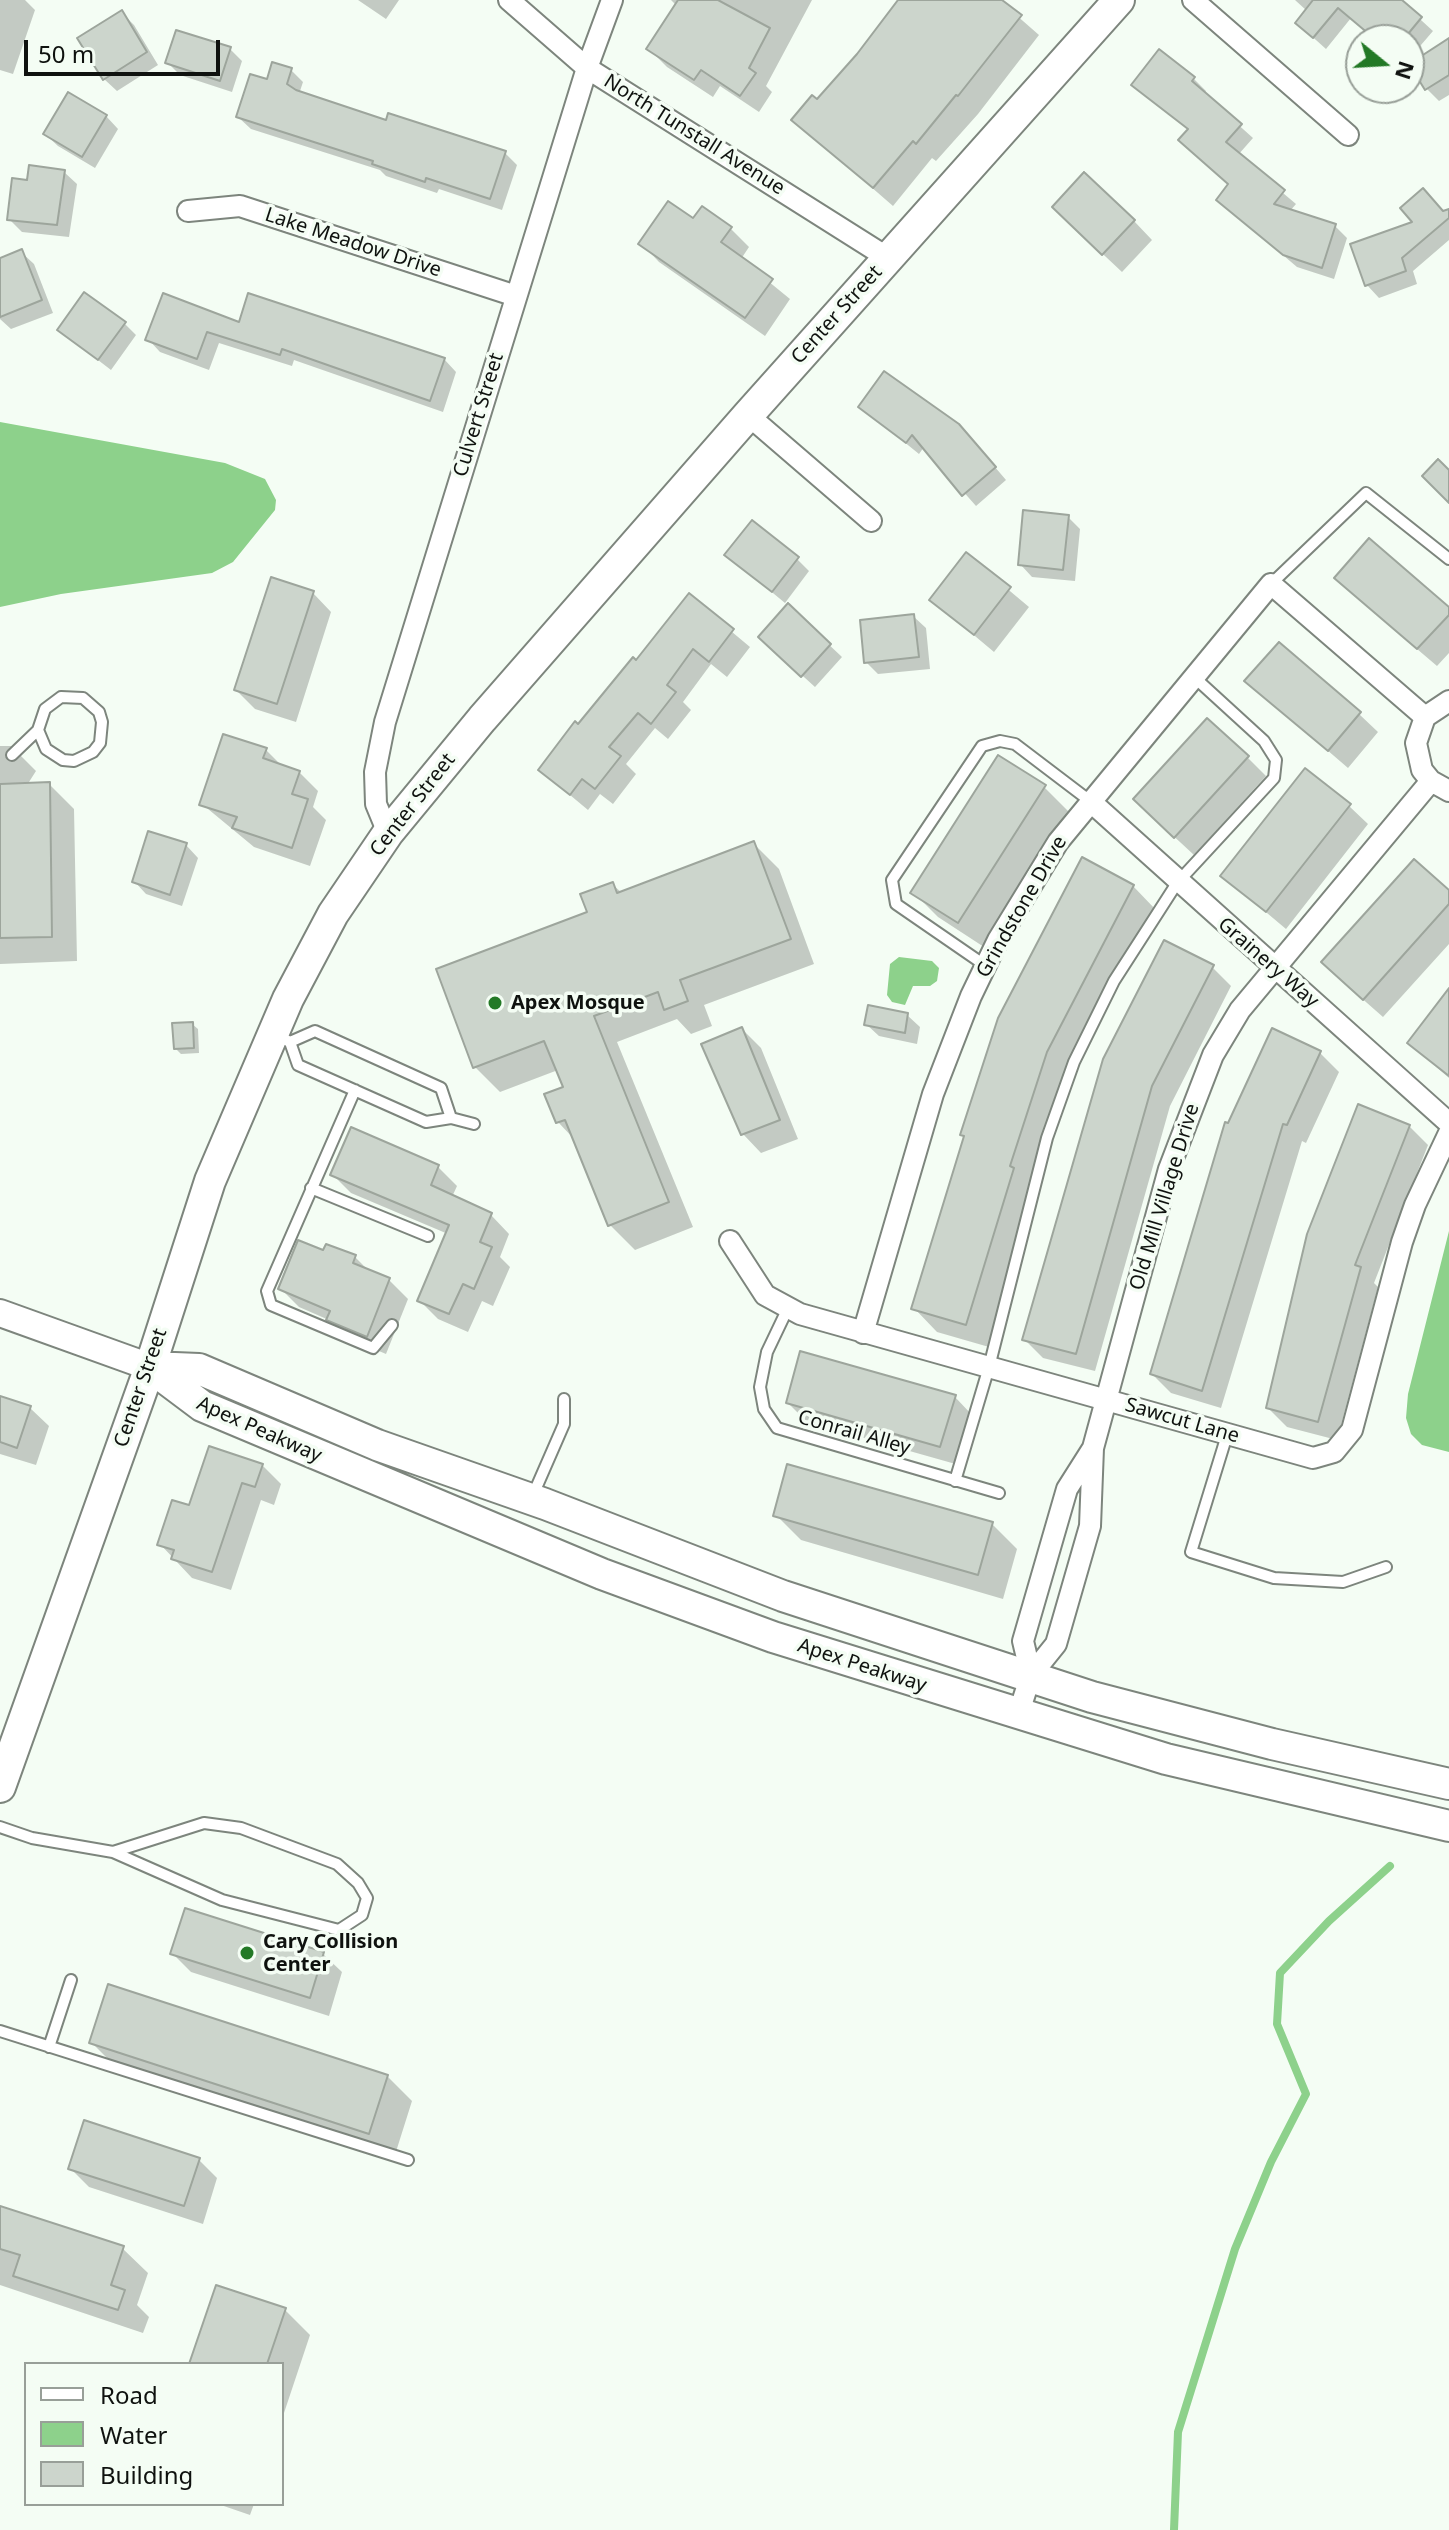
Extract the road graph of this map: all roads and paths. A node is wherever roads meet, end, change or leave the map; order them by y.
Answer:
1 (509, 0) edge
2 (612, 0) edge
3 (1119, 0) edge
4 (1193, 0) edge
5 (587, 68) junction
6 (1348, 135) dead end
7 (188, 211) dead end
8 (888, 258) junction
9 (516, 296) junction
10 (748, 415) junction
11 (871, 521) dead end
12 (1449, 559) edge
13 (1271, 584) junction
14 (1194, 677) junction
15 (1449, 701) edge
16 (1425, 717) junction
17 (38, 730) junction
18 (12, 755) dead end
19 (1440, 786) edge
20 (1090, 801) junction
21 (388, 833) junction
22 (1177, 883) junction
23 (986, 966) junction
24 (1274, 967) junction
25 (281, 1038) junction
26 (355, 1090) junction
27 (451, 1118) junction
28 (1449, 1123) edge
29 (474, 1124) dead end
30 (1449, 1133) edge
31 (311, 1188) junction
32 (428, 1236) dead end
33 (730, 1241) dead end
34 (788, 1308) junction
35 (0, 1313) edge
36 (392, 1325) dead end
37 (863, 1333) junction
38 (150, 1367) junction
39 (989, 1367) junction
40 (564, 1399) dead end
41 (1108, 1400) junction
42 (1227, 1435) junction
43 (1093, 1448) junction
44 (955, 1481) junction
45 (999, 1493) dead end
46 (531, 1499) junction
47 (1386, 1567) dead end
48 (1031, 1675) junction
49 (1018, 1715) junction
50 (1449, 1784) edge
51 (0, 1787) edge
52 (1449, 1826) edge
53 (0, 1827) edge
54 (113, 1852) junction
55 (71, 1980) dead end
56 (0, 2031) edge
57 (49, 2047) junction
58 (408, 2160) dead end

1 - 5 street, North Tunstall Avenue
2 - 5 street, Culvert Street
3 - 8 main road, Center Street
4 - 6 street
5 - 8 street, North Tunstall Avenue
5 - 9 street, Culvert Street
7 - 9 street, Lake Meadow Drive
8 - 10 main road, Center Street
9 - 21 street, Culvert Street
10 - 11 street
10 - 21 main road, Center Street
12 - 13 lane
13 - 14 street, Grindstone Drive
13 - 16 street
14 - 20 street, Grindstone Drive
14 - 22 lane
15 - 16 street
16 - 19 street
17 - 17 lane
17 - 18 lane
19 - 24 street, Old Mill Village Drive
20 - 22 street, Grainery Way
20 - 23 street, Grindstone Drive
20 - 23 lane
21 - 25 main road, Center Street
22 - 24 street, Grainery Way
22 - 39 lane
23 - 37 street, Grindstone Drive
24 - 28 street, Grainery Way
24 - 41 street, Old Mill Village Drive
25 - 26 lane
25 - 27 lane
25 - 38 main road, Center Street
26 - 27 lane
26 - 31 lane
27 - 29 lane
30 - 42 street, Sawcut Lane
31 - 32 lane
31 - 36 lane
33 - 34 street, Sawcut Lane
34 - 37 street, Sawcut Lane
34 - 44 lane, Conrail Alley
35 - 38 street
37 - 39 street, Sawcut Lane
38 - 46 main road, Apex Peakway
38 - 49 main road, Apex Peakway
38 - 51 main road, Center Street
39 - 41 street, Sawcut Lane
39 - 44 lane
40 - 46 lane
41 - 42 street, Sawcut Lane
41 - 43 street, Old Mill Village Drive
42 - 47 lane
43 - 48 street, Old Mill Village Drive
43 - 48 street, Old Mill Village Drive
44 - 45 lane, Conrail Alley
46 - 48 main road, Apex Peakway
48 - 49 street, Old Mill Village Drive
48 - 50 main road, Apex Peakway
49 - 52 main road, Apex Peakway
53 - 54 lane
54 - 54 lane
55 - 57 lane
56 - 57 lane
57 - 58 lane

